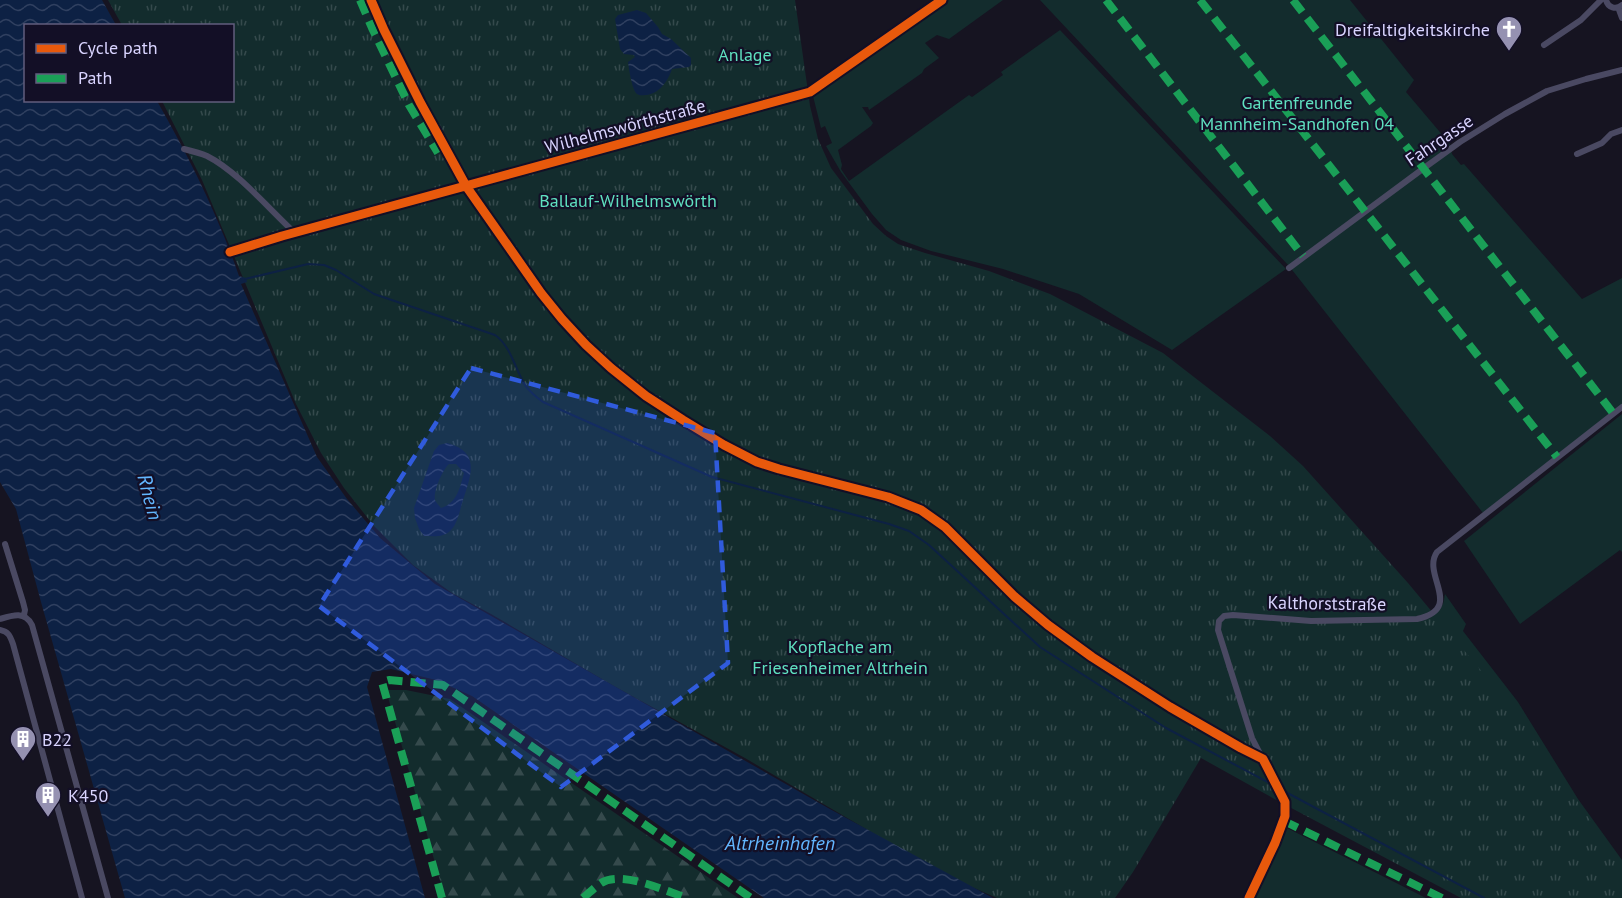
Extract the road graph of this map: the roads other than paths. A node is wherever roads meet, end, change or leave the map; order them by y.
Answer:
1 (942, 0) edge
2 (1601, 0) edge
3 (1606, 0) edge
4 (1620, 6) edge
5 (1622, 18) edge
6 (1544, 45) dead end
7 (1622, 70) edge
8 (1622, 130) edge
9 (184, 149) dead end
10 (1577, 154) dead end
11 (295, 233) junction
12 (230, 252) dead end
13 (1289, 268) dead end
14 (1622, 406) edge
15 (5, 544) dead end
16 (24, 615) junction
17 (0, 619) edge
18 (0, 630) edge
19 (82, 898) edge
20 (108, 898) edge
21 (1249, 898) edge

1 - 11 street, Wilhelmswörthstraße
2 - 6 street
3 - 4 street
4 - 5 street
7 - 13 street, Fahrgasse
8 - 10 street
9 - 11 street
11 - 12 street, Wilhelmswörthstraße
14 - 21 street, Kalthorststraße
15 - 16 street
16 - 17 street
16 - 20 street
18 - 19 street

